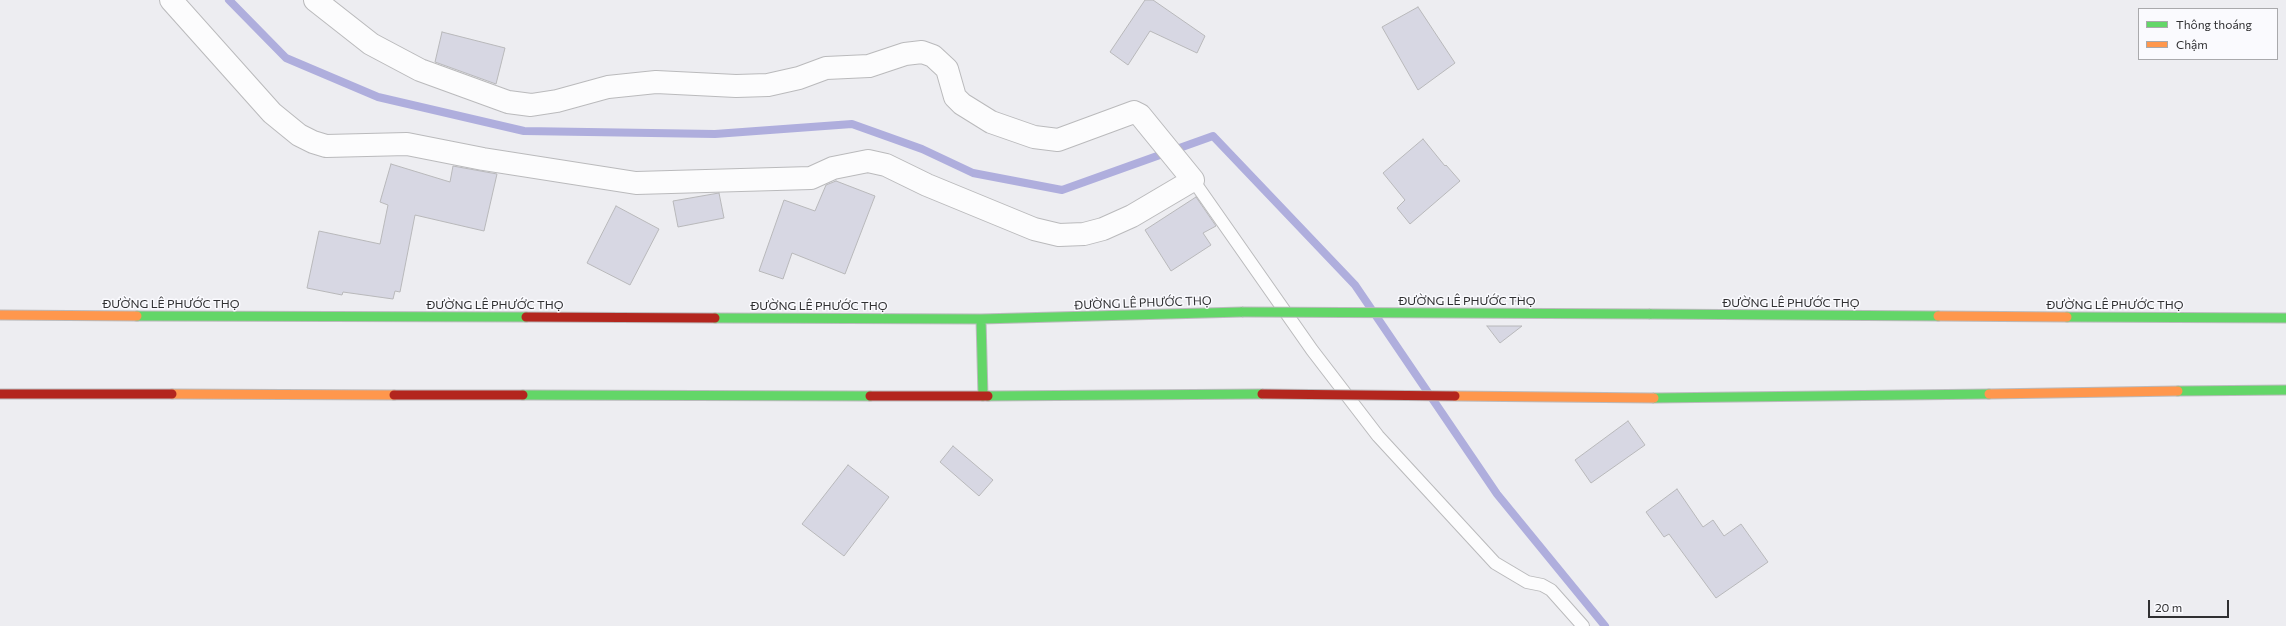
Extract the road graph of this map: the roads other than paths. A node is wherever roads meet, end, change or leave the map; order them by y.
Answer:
1 (171, 0) edge
2 (315, 0) edge
3 (1188, 174) junction
4 (0, 315) edge
5 (2286, 318) edge
6 (981, 319) junction
7 (2286, 390) edge
8 (0, 394) edge
9 (983, 396) junction
10 (1583, 626) edge

1 - 3 street
2 - 3 street
3 - 10 lane
4 - 6 street, ĐƯỜNG LÊ PHƯỚC THỌ
5 - 6 street, ĐƯỜNG LÊ PHƯỚC THỌ, bridge
6 - 9 street
7 - 9 street, bridge
8 - 9 street

